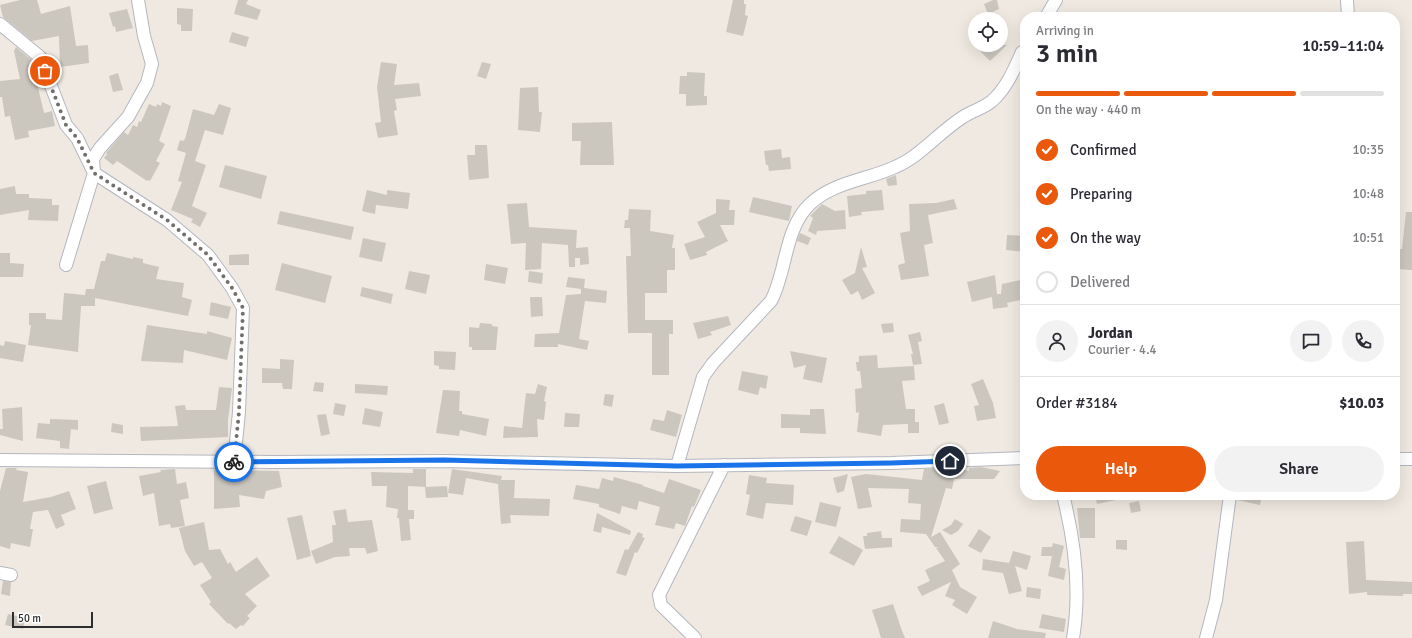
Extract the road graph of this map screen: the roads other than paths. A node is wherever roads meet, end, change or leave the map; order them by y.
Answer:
1 (138, 0) edge
2 (1056, 0) edge
3 (1347, 0) edge
4 (1049, 12) edge
5 (1348, 12) edge
6 (0, 24) edge
7 (1020, 61) edge
8 (94, 173) junction
9 (66, 265) dead end
10 (1020, 458) edge
11 (1400, 459) edge
12 (1412, 459) edge
13 (0, 460) edge
14 (234, 462) junction
15 (724, 465) junction
16 (677, 466) junction
17 (1064, 500) edge
18 (1229, 500) edge
19 (695, 638) edge
20 (1073, 638) edge
21 (1206, 638) edge

1 - 8 street
2 - 4 street
3 - 5 street
6 - 8 street
7 - 16 street
8 - 9 street
8 - 14 street
10 - 15 street
11 - 12 street
13 - 14 street
14 - 16 street
15 - 16 street
15 - 19 street
17 - 20 street
18 - 21 street

